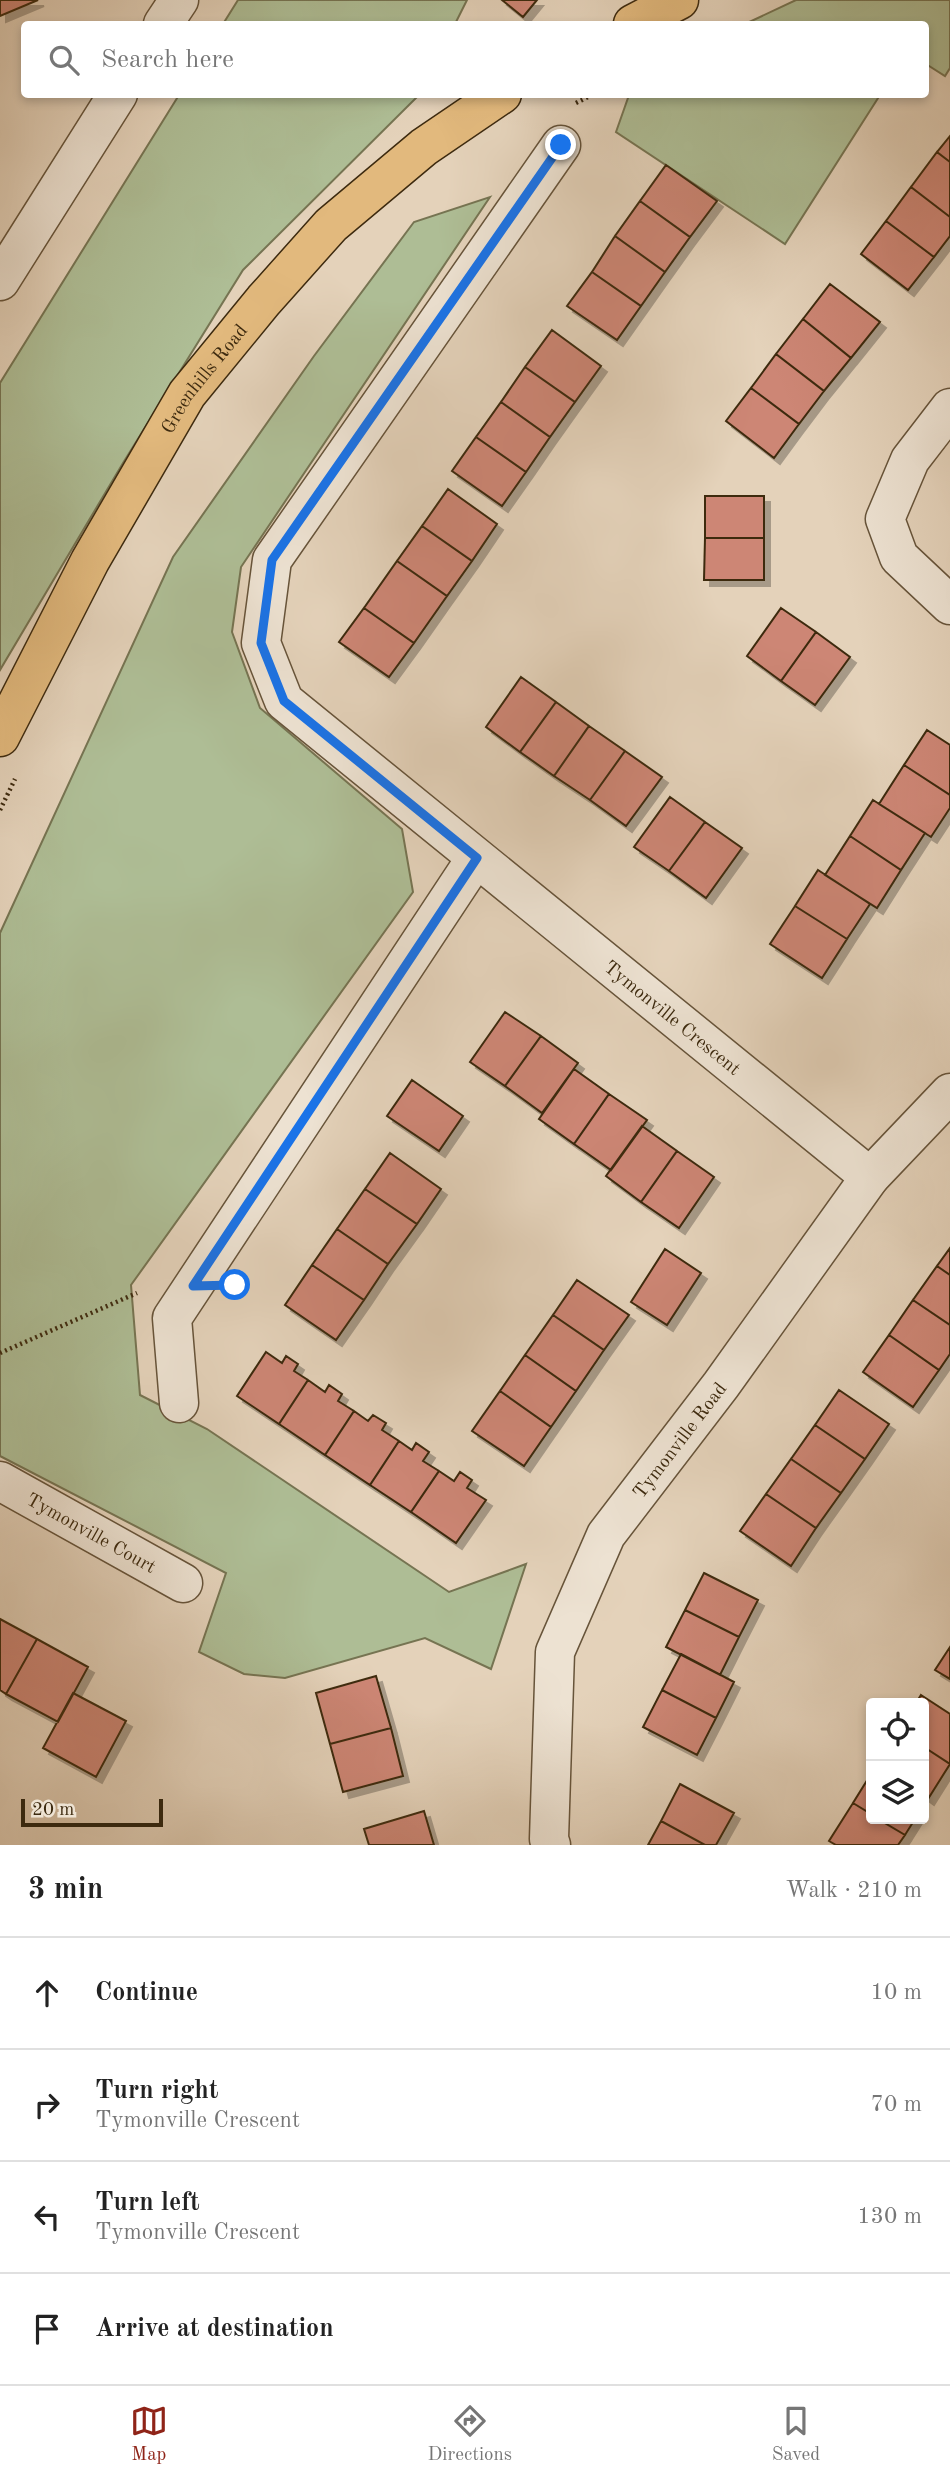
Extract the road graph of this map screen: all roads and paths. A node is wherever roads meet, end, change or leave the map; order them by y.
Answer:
1 (179, 0) edge
2 (678, 0) edge
3 (165, 21) edge
4 (639, 21) edge
5 (115, 98) edge
6 (496, 98) edge
7 (586, 98) edge
8 (573, 105) dead end
9 (561, 145) dead end
10 (0, 281) edge
11 (950, 408) edge
12 (950, 606) edge
13 (10, 753) edge
14 (0, 810) edge
15 (477, 858) junction
16 (950, 1093) edge
17 (870, 1177) junction
18 (193, 1286) junction
19 (0, 1353) edge
20 (179, 1403) dead end
21 (0, 1481) edge
22 (184, 1583) dead end
23 (551, 1845) edge

1 - 3 street
2 - 4 main road
5 - 10 street
6 - 13 main road, Greenhills Road
7 - 8 path
9 - 15 street, Tymonville Crescent
11 - 12 street
13 - 14 path
15 - 17 street, Tymonville Crescent
15 - 18 street
16 - 17 street, Tymonville Road
17 - 23 street, Tymonville Road
18 - 19 path
18 - 20 street
21 - 22 street, Tymonville Court

